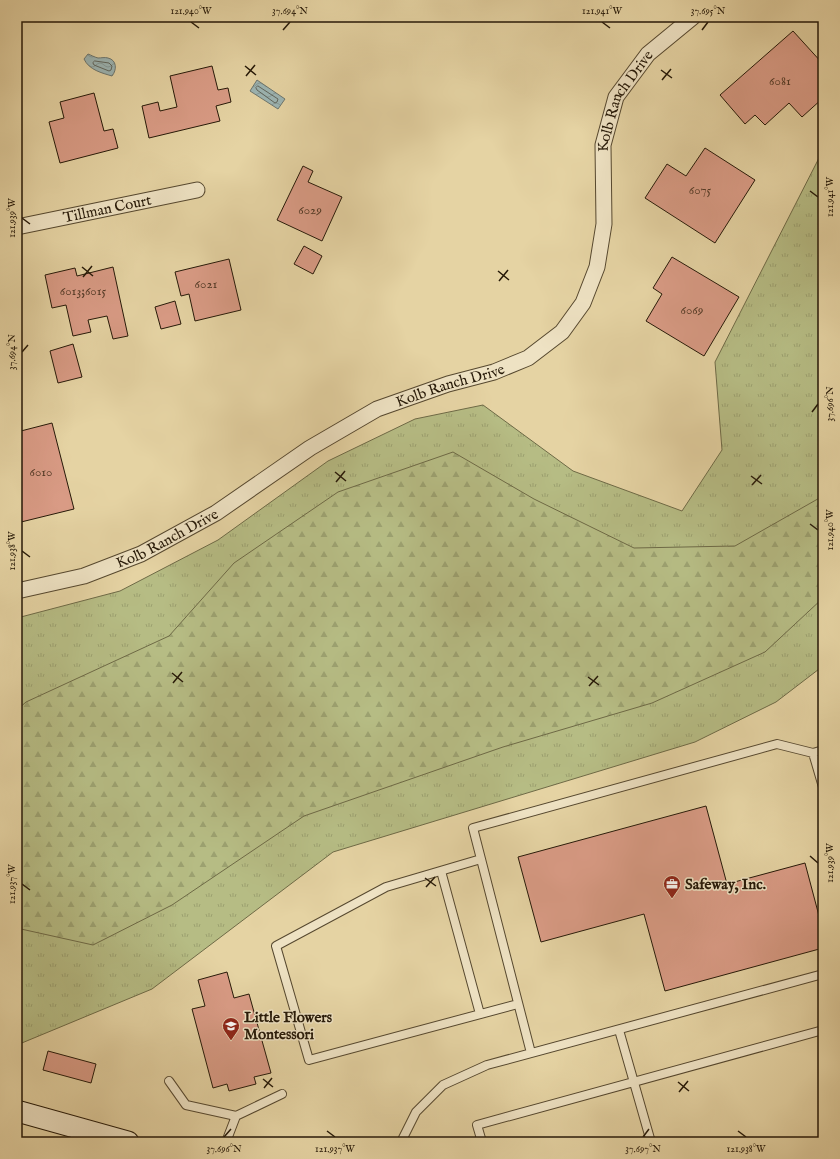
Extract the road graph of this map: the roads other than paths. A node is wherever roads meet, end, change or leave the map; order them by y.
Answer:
1 (693, 17) edge
2 (197, 190) dead end
3 (17, 227) edge
4 (17, 591) edge
5 (823, 750) edge
6 (813, 753) junction
7 (823, 787) edge
8 (481, 859) junction
9 (441, 870) junction
10 (823, 974) edge
11 (518, 1004) junction
12 (480, 1014) junction
13 (619, 1030) junction
14 (823, 1030) edge
15 (531, 1053) junction
16 (169, 1081) dead end
17 (634, 1082) junction
18 (282, 1094) dead end
19 (17, 1111) edge
20 (236, 1116) junction
21 (823, 1138) edge
22 (128, 1142) edge
23 (226, 1142) edge
24 (401, 1142) edge
25 (482, 1142) edge
26 (651, 1142) edge
27 (819, 1142) edge

1 - 4 street, Kolb Ranch Drive
2 - 3 street, Tillman Court
5 - 6 lane
6 - 7 lane
6 - 8 lane
8 - 9 lane
8 - 11 lane
9 - 12 lane
9 - 12 lane
10 - 13 lane
11 - 12 lane
11 - 15 lane
13 - 15 lane
13 - 17 lane
14 - 17 lane
15 - 24 lane
16 - 20 lane
17 - 25 lane
17 - 26 lane
18 - 20 lane
19 - 22 main road
20 - 23 lane
21 - 27 lane

